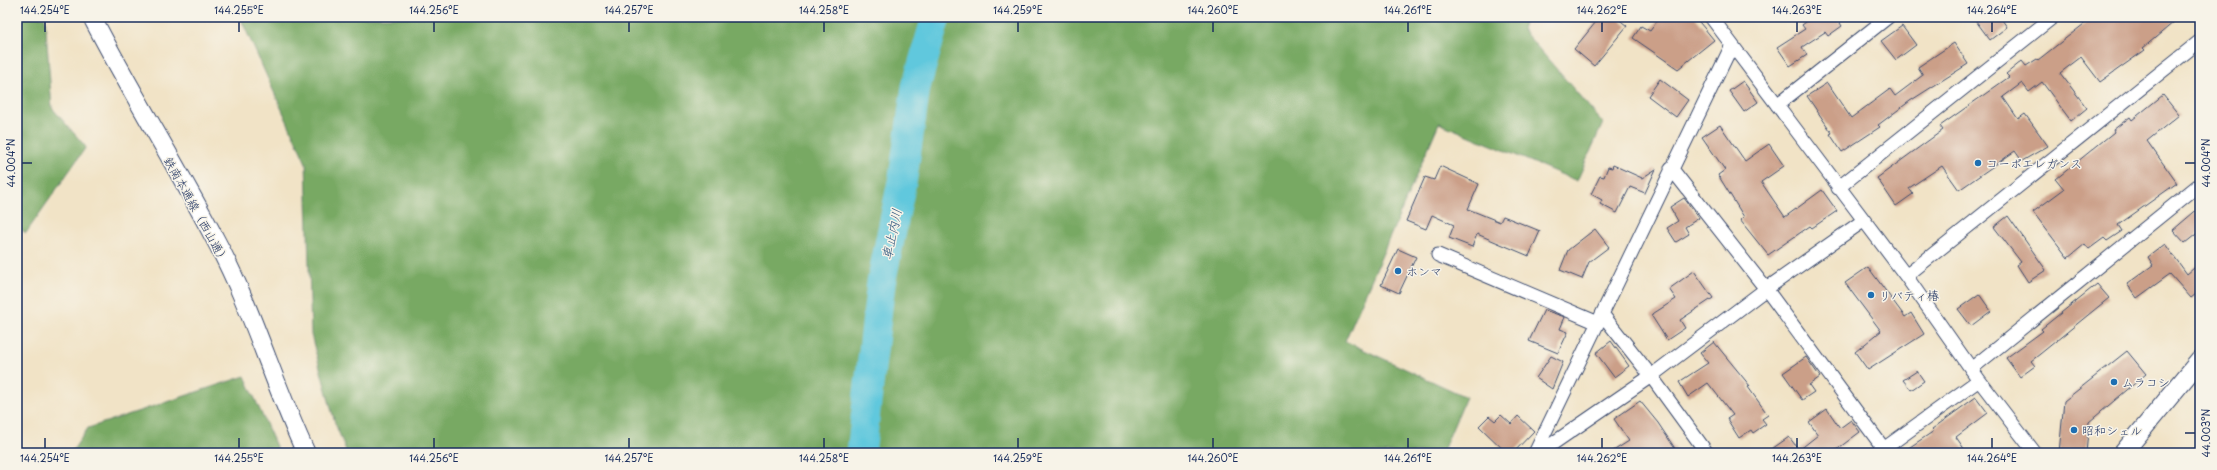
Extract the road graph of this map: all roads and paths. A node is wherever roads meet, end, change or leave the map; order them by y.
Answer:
1 (92, 17) edge
2 (1711, 17) edge
3 (1888, 17) edge
4 (2053, 17) edge
5 (2200, 41) edge
6 (1732, 45) junction
7 (1778, 105) junction
8 (1671, 168) junction
9 (2200, 184) edge
10 (1838, 188) junction
11 (1863, 222) junction
12 (1438, 255) dead end
13 (1906, 276) junction
14 (1766, 289) junction
15 (1600, 319) junction
16 (2200, 360) edge
17 (1975, 374) junction
18 (1651, 376) junction
19 (1883, 451) edge
20 (306, 453) edge
21 (1535, 453) edge
22 (1540, 453) edge
23 (1707, 453) edge
24 (2035, 453) edge
25 (2123, 453) edge

1 - 20 street, 鉄南本通線（西山通）
2 - 6 street
3 - 7 street
4 - 10 street
5 - 13 street
6 - 7 street
6 - 8 street
7 - 10 street
8 - 14 street
8 - 15 street
9 - 17 street
10 - 11 street
11 - 13 street
11 - 14 street
12 - 15 street
13 - 17 street
14 - 18 street
14 - 19 street
15 - 18 street
15 - 21 street
16 - 25 street
17 - 19 street
17 - 24 street
18 - 22 street
18 - 23 street

